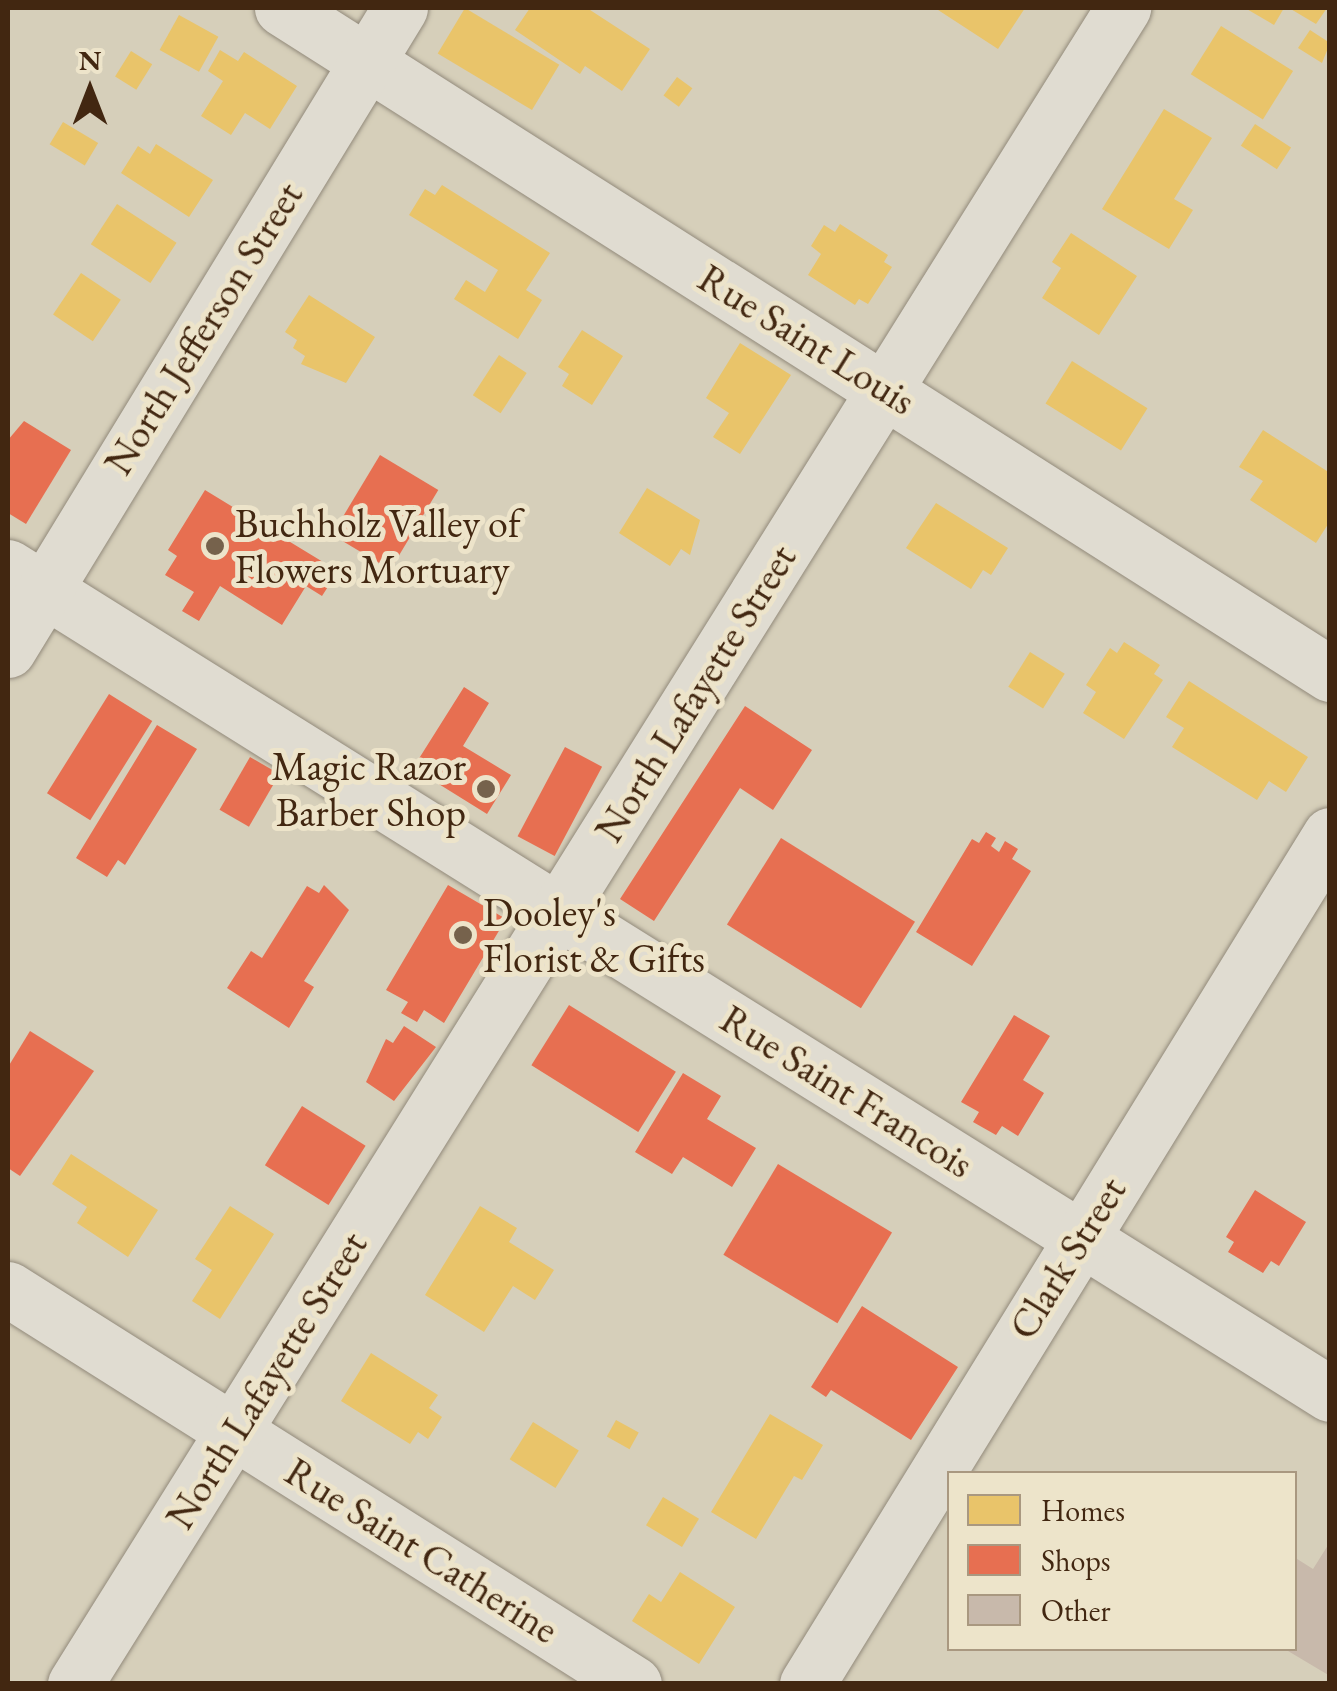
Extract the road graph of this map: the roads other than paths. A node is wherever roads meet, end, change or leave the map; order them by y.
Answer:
1 (282, 8) edge
2 (400, 8) edge
3 (1123, 8) edge
4 (368, 61) junction
5 (886, 388) junction
6 (25, 578) edge
7 (8, 650) edge
8 (1330, 674) edge
9 (1330, 836) edge
10 (558, 913) junction
11 (1080, 1236) junction
12 (8, 1289) edge
13 (1330, 1394) edge
14 (234, 1431) junction
15 (75, 1684) edge
16 (634, 1684) edge
17 (807, 1684) edge

1 - 4 street, Rue Saint Louis
2 - 4 street, North Jefferson Street
3 - 5 street, North Lafayette Street
4 - 5 street, Rue Saint Louis
4 - 6 street, North Jefferson Street
5 - 8 street, Rue Saint Louis
5 - 10 street, North Lafayette Street
6 - 7 street, North Jefferson Street
6 - 10 street, Rue Saint Francois
9 - 11 street, Clark Street
10 - 11 street, Rue Saint Francois
10 - 14 street, North Lafayette Street
11 - 13 street, Rue Saint Francois
11 - 17 street, Clark Street
12 - 14 street, Rue Saint Catherine
14 - 15 street, North Lafayette Street
14 - 16 street, Rue Saint Catherine

